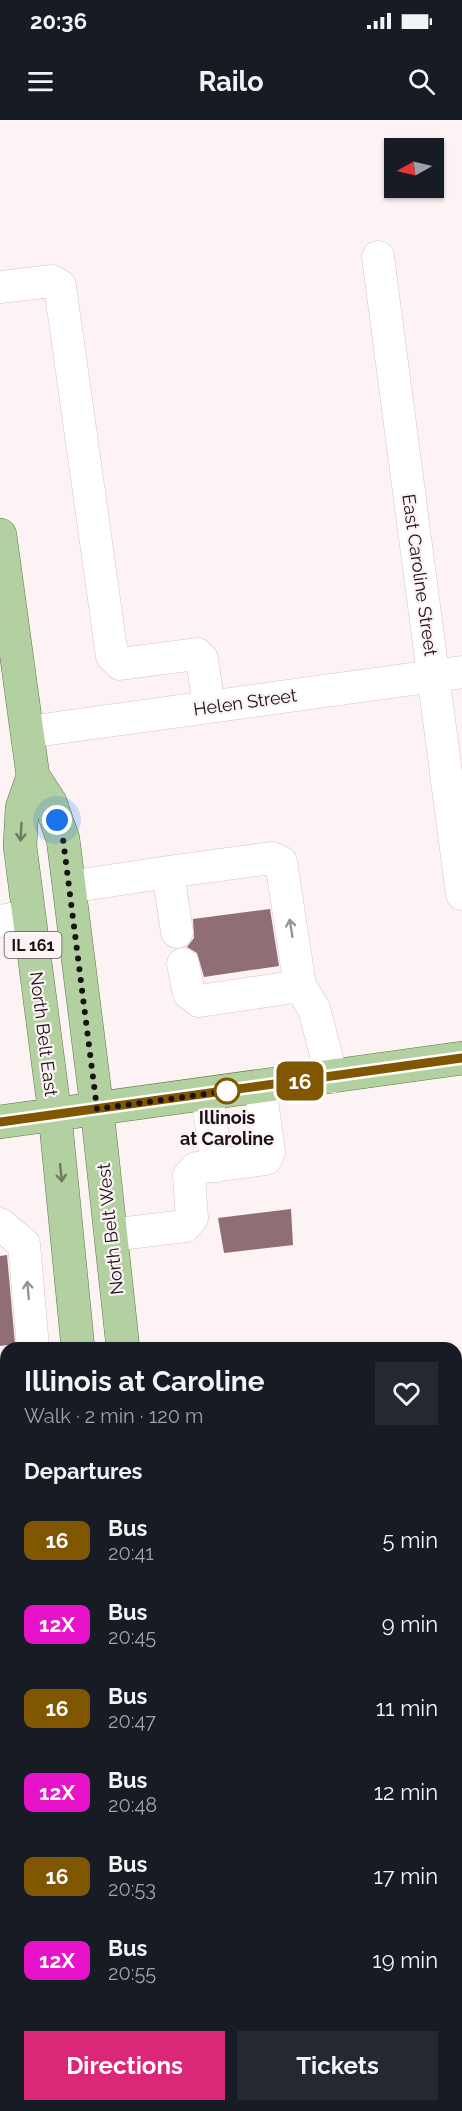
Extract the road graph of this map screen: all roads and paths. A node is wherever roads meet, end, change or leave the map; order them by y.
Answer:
1 (378, 257) dead end
2 (0, 287) edge
3 (0, 535) edge
4 (448, 674) edge
5 (209, 707) junction
6 (18, 729) edge
7 (33, 776) junction
8 (460, 863) edge
9 (168, 872) junction
10 (69, 887) junction
11 (462, 894) edge
12 (15, 918) edge
13 (177, 932) dead end
14 (183, 964) dead end
15 (300, 986) junction
16 (462, 1058) edge
17 (332, 1077) junction
18 (260, 1086) junction
19 (207, 1094) junction
20 (97, 1109) junction
21 (55, 1115) junction
22 (0, 1122) edge
23 (217, 1166) junction
24 (0, 1224) edge
25 (111, 1235) junction
26 (32, 1342) edge
27 (77, 1342) edge
28 (122, 1342) edge

1 - 4 street, East Caroline Street
2 - 5 street
3 - 6 main road, North Belt East / IL 161
4 - 5 street, Helen Street
4 - 8 street, East Caroline Street
5 - 6 street, Helen Street
6 - 7 main road, North Belt East / IL 161
7 - 10 main road, North Belt East / IL 161
7 -> 12 main road, North Belt East / IL 161
8 - 11 street, East Caroline Street
9 - 10 street
9 - 13 street
15 -> 9 street
10 - 20 main road, North Belt East / IL 161
12 - 21 main road, North Belt East / IL 161
14 - 15 street
15 - 17 street
16 - 17 main road
17 - 18 main road
18 - 19 main road
18 - 23 street
19 - 20 main road
19 - 23 street
20 - 21 main road
20 - 25 main road, North Belt West / IL 161
21 - 22 main road
21 -> 27 main road, IL 161
23 - 25 street
26 -> 24 street
25 - 28 main road, North Belt West / IL 161

